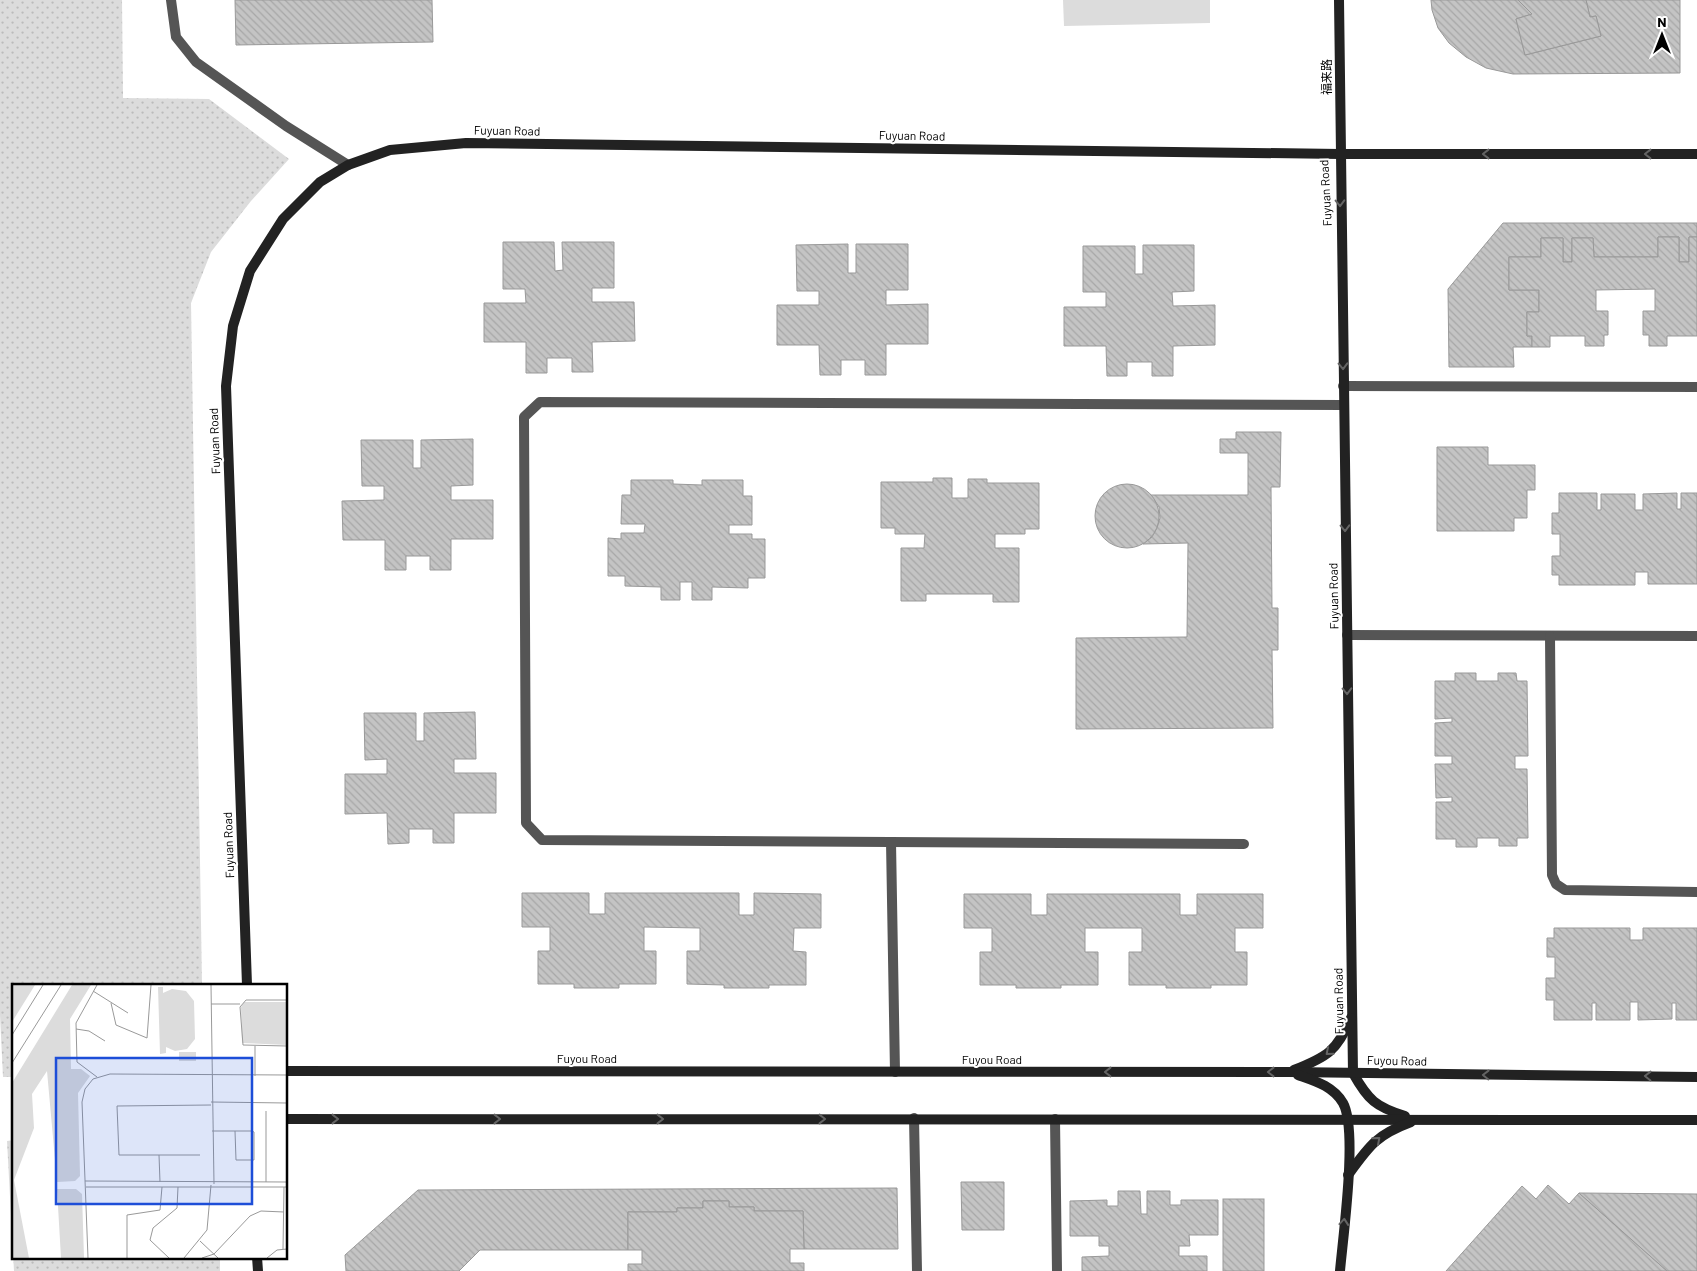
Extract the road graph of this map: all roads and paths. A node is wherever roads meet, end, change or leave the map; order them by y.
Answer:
1 (171, 0) edge
2 (1339, 0) edge
3 (1340, 154) junction
4 (1697, 154) edge
5 (348, 165) junction
6 (1343, 386) junction
7 (1697, 387) edge
8 (1343, 405) junction
9 (1347, 635) junction
10 (1550, 636) junction
11 (1697, 636) edge
12 (890, 842) junction
13 (1244, 844) dead end
14 (1697, 892) edge
15 (247, 984) edge
16 (1352, 1014) junction
17 (288, 1071) edge
18 (895, 1072) junction
19 (1289, 1072) junction
20 (1353, 1073) junction
21 (1697, 1077) edge
22 (914, 1118) junction
23 (288, 1119) edge
24 (1055, 1119) junction
25 (1349, 1119) junction
26 (1417, 1120) junction
27 (1697, 1120) edge
28 (1348, 1176) junction
29 (258, 1258) edge
30 (258, 1271) edge
31 (917, 1271) edge
32 (1057, 1271) edge
33 (1340, 1271) edge

1 - 5 street
2 - 3 street, 福来路
4 -> 3 street
3 - 5 street, Fuyuan Road
3 -> 6 street, Fuyuan Road
5 - 15 street, Fuyuan Road
6 - 7 street
6 - 8 street, Fuyuan Road
8 -> 9 street, Fuyuan Road
8 - 12 street
9 - 10 street
9 -> 16 street, Fuyuan Road
10 - 11 street
10 - 14 street
12 - 13 street
12 - 18 street
16 -> 19 street
16 - 20 street, Fuyuan Road
17 - 18 street, Fuyou Road
19 -> 18 street, Fuyou Road
19 - 20 street, Fuyou Road
19 - 25 street
21 -> 20 street, Fuyou Road
20 - 26 street
23 -> 22 street
22 - 24 street
22 - 31 street
24 - 25 street
24 - 32 street
25 - 26 street
25 - 28 street
26 - 27 street
28 -> 26 street
33 -> 28 street
29 - 30 street

